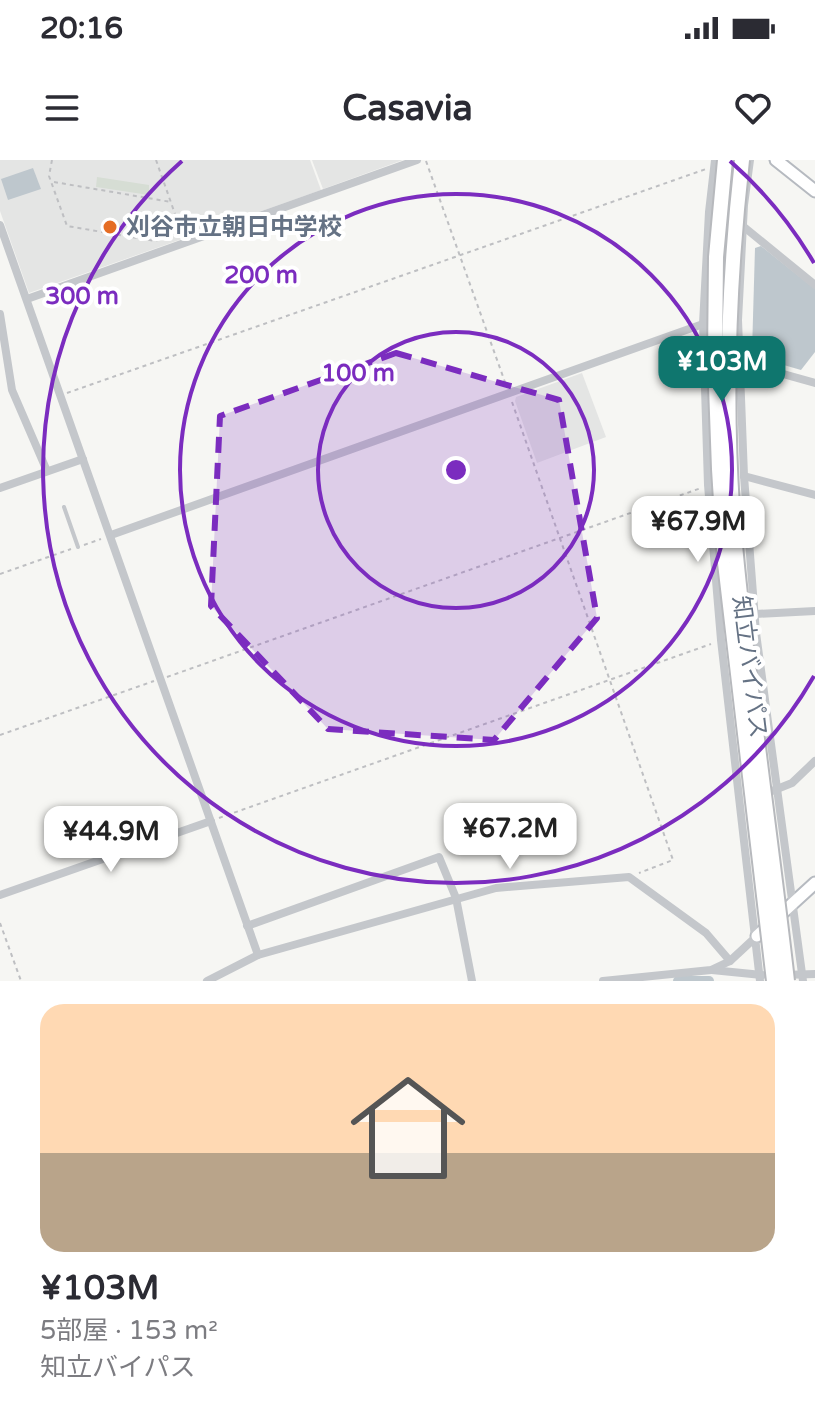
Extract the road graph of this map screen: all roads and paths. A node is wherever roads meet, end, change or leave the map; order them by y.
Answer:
1 (52, 160) edge
2 (156, 160) edge
3 (417, 160) edge
4 (426, 160) edge
5 (742, 160) edge
6 (750, 160) edge
7 (776, 160) edge
8 (716, 164) edge
9 (52, 182) junction
10 (815, 191) edge
11 (171, 202) junction
12 (0, 225) edge
13 (744, 227) junction
14 (181, 231) junction
15 (184, 242) junction
16 (10, 253) junction
17 (459, 255) junction
18 (0, 256) edge
19 (815, 285) edge
20 (27, 299) junction
21 (0, 314) edge
22 (738, 320) junction
23 (703, 324) junction
24 (740, 362) junction
25 (815, 383) edge
26 (60, 395) junction
27 (509, 395) junction
28 (83, 459) junction
29 (47, 471) junction
30 (744, 476) junction
31 (708, 485) junction
32 (0, 488) edge
33 (815, 495) edge
34 (64, 507) dead end
35 (111, 535) junction
36 (558, 538) junction
37 (78, 547) junction
38 (0, 574) edge
39 (815, 611) edge
40 (755, 614) junction
41 (756, 633) junction
42 (721, 640) junction
43 (161, 679) junction
44 (609, 681) junction
45 (0, 735) edge
46 (815, 761) edge
47 (776, 790) junction
48 (740, 797) junction
49 (211, 821) junction
50 (629, 877) junction
51 (815, 883) edge
52 (0, 895) edge
53 (456, 898) junction
54 (792, 905) junction
55 (0, 923) edge
56 (247, 926) junction
57 (757, 936) junction
58 (258, 955) junction
59 (730, 961) junction
60 (711, 970) junction
61 (815, 974) edge
62 (695, 976) edge
63 (760, 978) edge
64 (797, 979) edge
65 (21, 981) edge
66 (207, 981) edge
67 (472, 981) edge
68 (603, 981) edge
69 (774, 981) edge

1 - 9 path
2 - 11 path
3 - 15 street
4 - 17 path
5 - 64 highway, 知立バイパス, bridge
6 - 13 street
7 - 10 street
8 - 17 path
8 - 23 street
8 - 69 highway, 知立バイパス, bridge
9 - 11 path
9 - 14 path
11 - 14 path
12 - 16 street
13 - 19 street
13 - 22 street
14 - 15 path
15 - 20 street
16 - 18 street
16 - 20 street
17 - 26 path
17 - 27 path
20 - 26 street
21 - 29 street
22 - 23 street
22 - 24 street
23 - 27 street
23 - 31 street
24 - 25 street
24 - 30 street
26 - 28 street
27 - 35 street
27 - 36 path
28 - 29 street
28 - 35 street
29 - 32 street
30 - 33 street
30 - 40 street
31 - 36 path
31 - 42 street
34 - 37 lane
35 - 37 path
35 - 43 street
36 - 43 path
36 - 44 path
37 - 38 path
39 - 40 street
40 - 41 street
41 - 42 street
41 - 47 street
42 - 44 path
42 - 48 street
43 - 45 path
43 - 49 street
44 - 49 path
44 - 50 path
46 - 47 street
47 - 48 street
47 - 54 street
48 - 57 street
49 - 52 street
49 - 56 street
50 - 53 street
50 - 59 street
51 - 54 street
53 - 56 street
53 - 58 street
53 - 67 street
54 - 57 street
54 - 64 street
55 - 65 path
56 - 58 street
57 - 59 street
57 - 63 street
58 - 66 street
59 - 60 street
60 - 62 street
60 - 63 street
61 - 64 street
62 - 68 street
63 - 64 street

